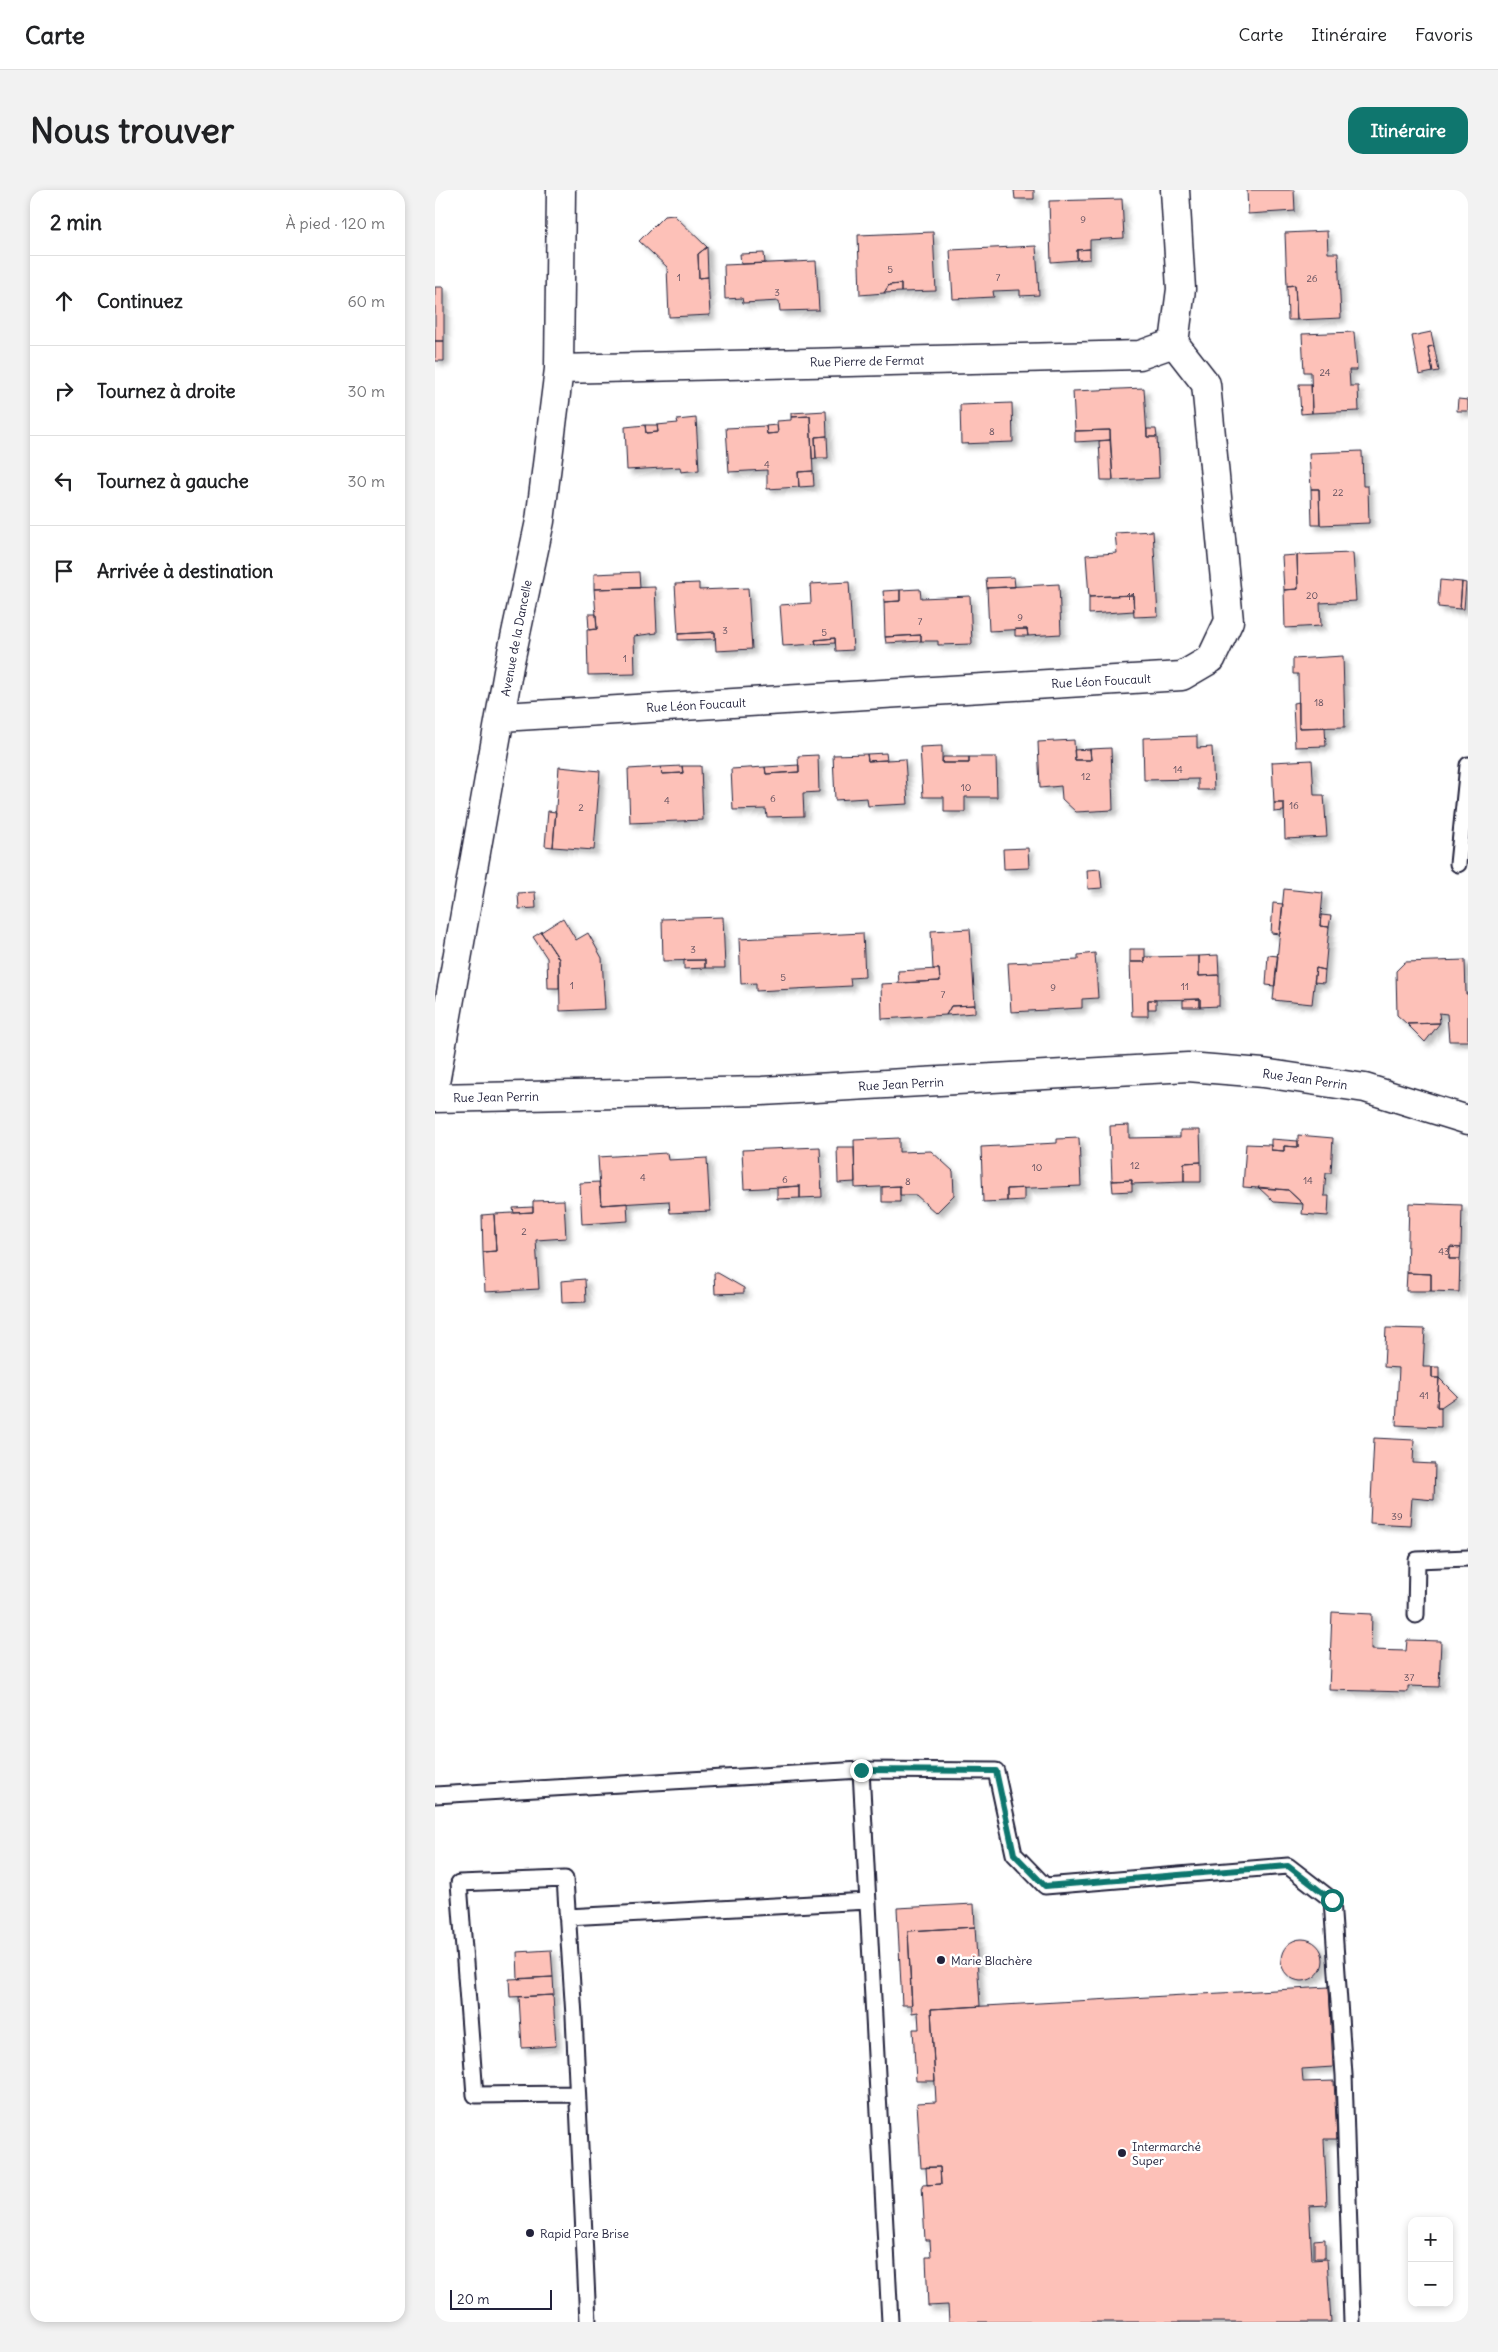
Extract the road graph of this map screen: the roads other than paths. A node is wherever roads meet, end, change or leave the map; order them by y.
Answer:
1 (561, 190) edge
2 (1175, 190) edge
3 (1174, 343) junction
4 (559, 369) junction
5 (501, 717) junction
6 (1468, 765) edge
7 (1458, 864) dead end
8 (435, 1083) edge
9 (435, 1098) edge
10 (1468, 1120) edge
11 (1468, 1558) edge
12 (1416, 1615) dead end
13 (861, 1770) junction
14 (435, 1795) edge
15 (868, 1902) junction
16 (567, 1917) junction
17 (577, 2094) junction
18 (588, 2322) edge
19 (890, 2322) edge
20 (1352, 2322) edge

1 - 4 street, Avenue de la Dancelle
2 - 3 street
3 - 4 street, Rue Pierre de Fermat
3 - 5 street, Rue Léon Foucault
4 - 5 street, Avenue de la Dancelle
5 - 8 street, Avenue de la Dancelle
6 - 7 lane
9 - 10 street, Rue Jean Perrin
11 - 12 lane
13 - 14 lane
13 - 15 lane
13 - 20 lane
15 - 16 lane
15 - 19 lane
16 - 17 lane
16 - 17 lane
17 - 18 lane

